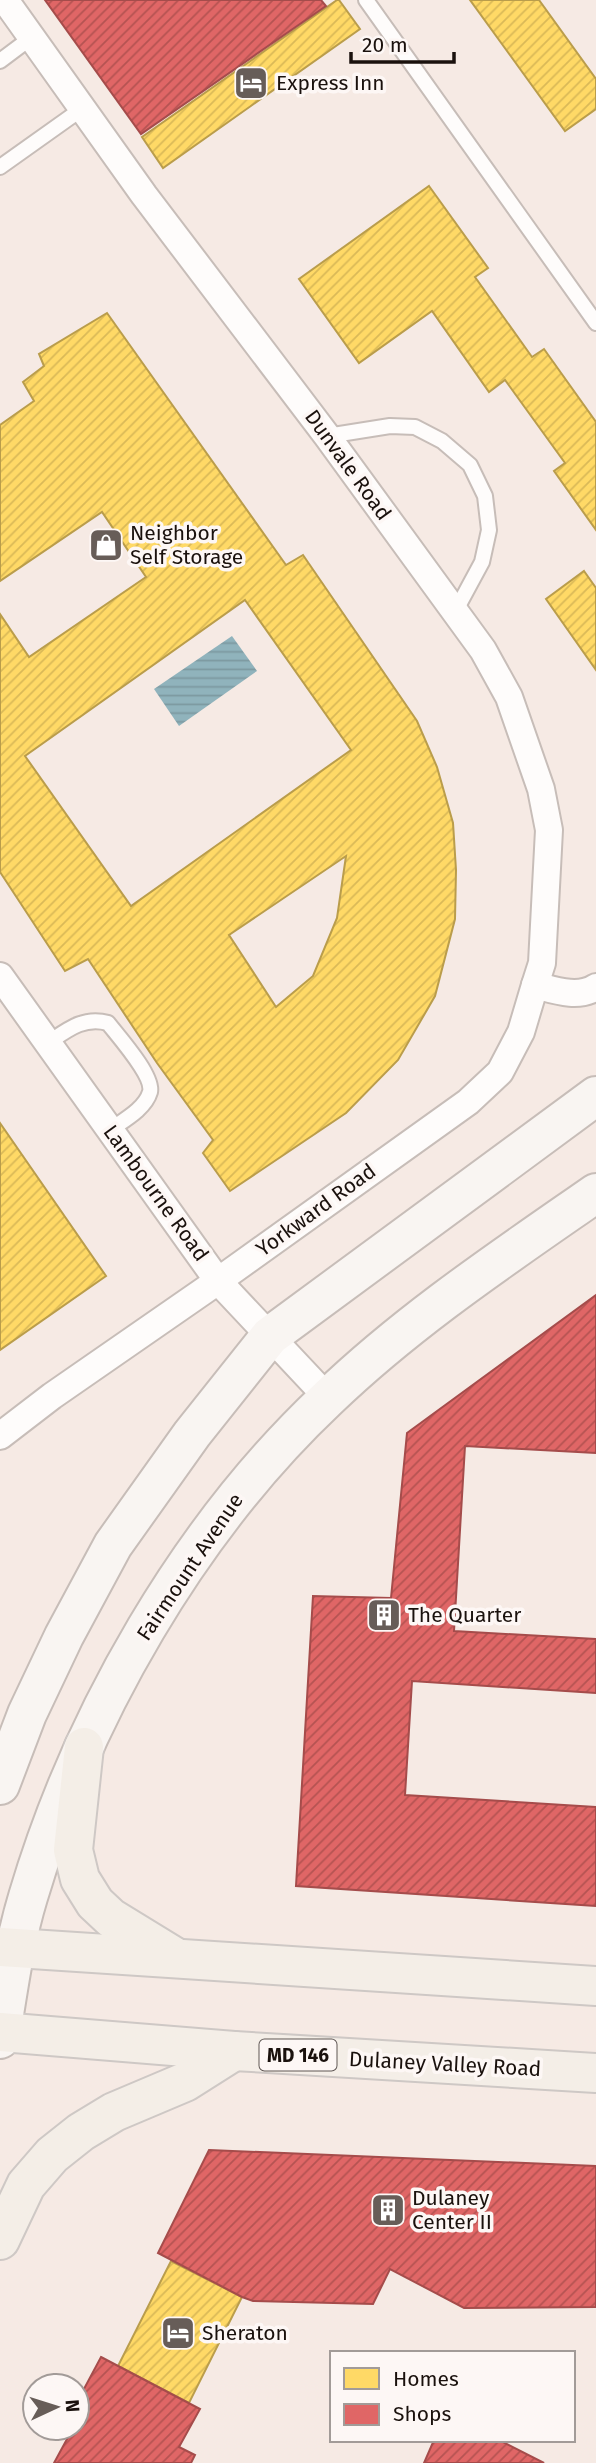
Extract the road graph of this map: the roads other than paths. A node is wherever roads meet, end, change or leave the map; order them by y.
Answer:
1 (5, 0) edge
2 (366, 0) edge
3 (32, 37) junction
4 (0, 61) edge
5 (83, 108) junction
6 (0, 167) edge
7 (596, 323) edge
8 (327, 436) junction
9 (455, 612) junction
10 (0, 976) edge
11 (535, 985) junction
12 (596, 988) edge
13 (48, 1043) junction
14 (596, 1096) edge
15 (110, 1130) junction
16 (596, 1193) edge
17 (218, 1281) junction
18 (270, 1336) junction
19 (328, 1398) junction
20 (0, 1436) edge
21 (84, 1747) junction
22 (0, 1785) edge
23 (8, 1948) edge
24 (177, 1959) junction
25 (596, 1986) edge
26 (0, 2034) edge
27 (234, 2051) junction
28 (596, 2073) edge
29 (0, 2240) edge

1 - 3 street, Dunvale Road
2 - 7 lane
3 - 4 lane
3 - 5 street, Dunvale Road
5 - 6 lane
5 - 8 street, Dunvale Road
8 - 9 street, Dunvale Road
8 - 9 lane
9 - 11 street, Dunvale Road
10 - 13 street, Lambourne Road
11 - 12 street
11 - 17 street, Yorkward Road
13 - 15 street, Lambourne Road
13 - 15 lane
14 - 18 main road
15 - 17 street, Lambourne Road
16 - 19 main road, Fairmount Avenue
17 - 18 street, Lambourne Road
17 - 20 street, Yorkward Road
18 - 19 street, Lambourne Road
18 - 22 main road
19 - 21 main road, Fairmount Avenue
21 - 23 main road, Fairmount Avenue
21 - 24 main road
23 - 24 main road
23 - 26 main road, Fairmount Avenue
24 - 25 main road
26 - 27 main road, Dulaney Valley Road / MD 146
27 - 28 main road, Dulaney Valley Road / MD 146
27 - 29 main road

